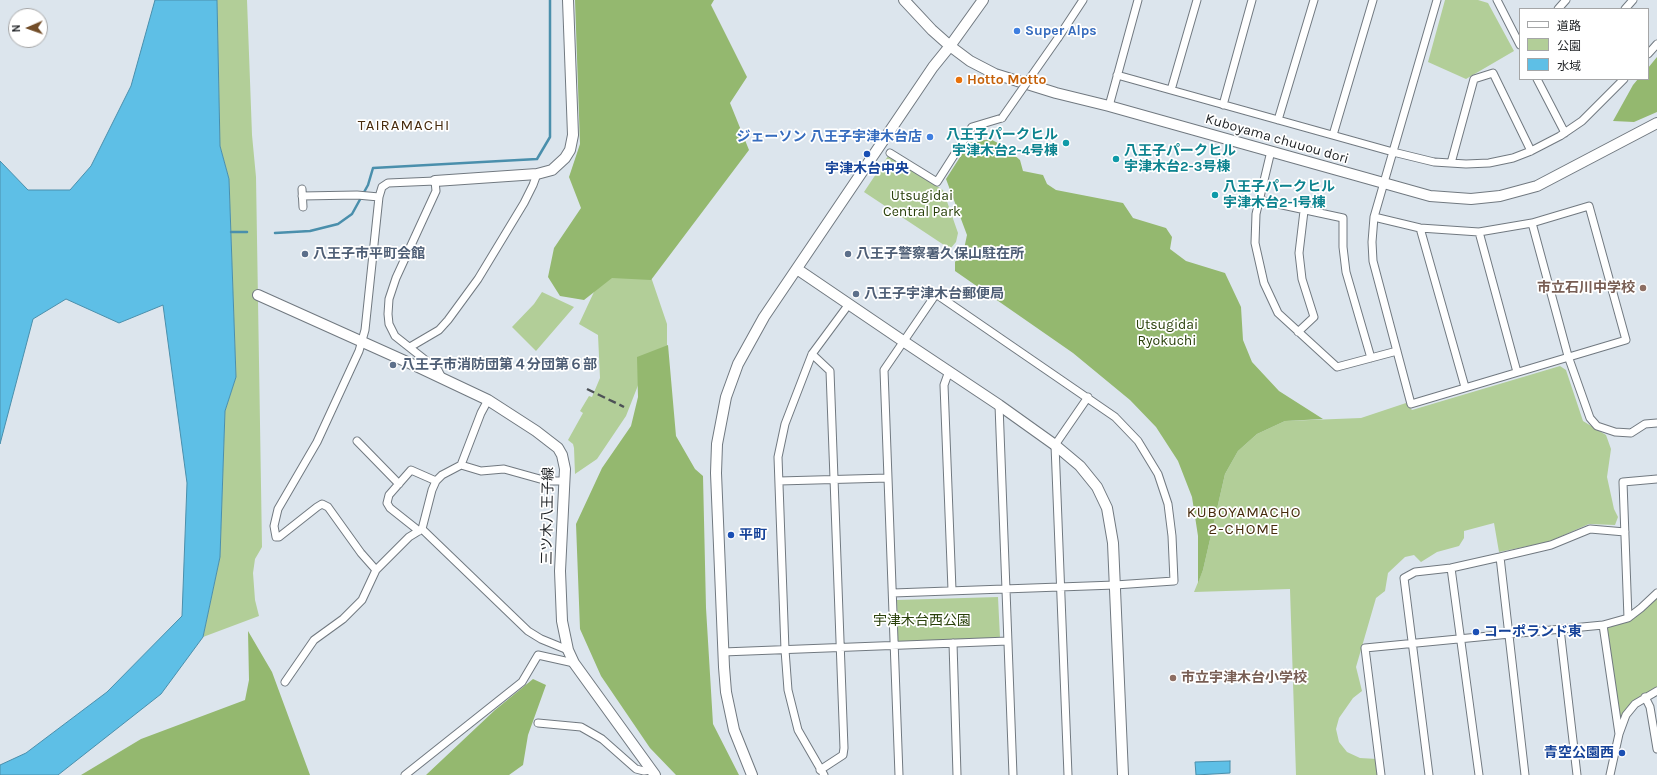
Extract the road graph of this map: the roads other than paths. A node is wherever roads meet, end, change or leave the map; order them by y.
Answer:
1 (568, 0) edge
2 (904, 0) edge
3 (983, 0) edge
4 (1083, 0) edge
5 (1138, 0) edge
6 (1197, 0) edge
7 (1252, 0) edge
8 (1314, 0) edge
9 (1373, 0) edge
10 (1437, 0) edge
11 (1497, 0) edge
12 (1566, 0) edge
13 (1633, 0) edge
14 (1559, 8) edge
15 (1626, 8) edge
16 (1519, 42) edge
17 (1657, 44) edge
18 (950, 46) junction
19 (1649, 53) edge
20 (1117, 75) junction
21 (1540, 80) edge
22 (1623, 80) edge
23 (1171, 90) junction
24 (1223, 105) junction
25 (1109, 106) junction
26 (1278, 120) junction
27 (1657, 123) edge
28 (1565, 133) junction
29 (1333, 135) junction
30 (1271, 151) junction
31 (1531, 151) junction
32 (1393, 152) junction
33 (890, 153) dead end
34 (1451, 163) junction
35 (537, 174) junction
36 (436, 181) junction
37 (1384, 184) junction
38 (376, 196) junction
39 (1259, 200) junction
40 (303, 207) dead end
41 (1304, 211) junction
42 (1374, 217) junction
43 (1532, 223) junction
44 (1420, 228) junction
45 (1479, 232) junction
46 (797, 269) junction
47 (258, 295) dead end
48 (849, 304) junction
49 (1298, 332) junction
50 (362, 342) junction
51 (903, 342) junction
52 (410, 347) junction
53 (1397, 351) junction
54 (812, 354) junction
55 (1568, 356) junction
56 (1371, 358) junction
57 (949, 371) junction
58 (1517, 372) junction
59 (442, 378) junction
60 (1465, 387) junction
61 (1088, 397) junction
62 (488, 400) junction
63 (999, 405) junction
64 (1657, 423) edge
65 (357, 441) dead end
66 (1055, 446) junction
67 (461, 465) junction
68 (888, 478) junction
69 (1657, 479) edge
70 (834, 480) junction
71 (436, 481) junction
72 (565, 481) junction
73 (779, 481) junction
74 (399, 484) junction
75 (420, 530) junction
76 (1625, 532) junction
77 (1500, 557) junction
78 (1451, 568) junction
79 (376, 570) junction
80 (1115, 585) junction
81 (1061, 586) junction
82 (1006, 588) junction
83 (952, 590) junction
84 (1657, 592) edge
85 (893, 593) junction
86 (1628, 618) junction
87 (1603, 625) junction
88 (1560, 629) junction
89 (1510, 634) junction
90 (1461, 639) junction
91 (1008, 641) junction
92 (953, 644) junction
93 (1412, 644) junction
94 (895, 646) junction
95 (840, 648) junction
96 (568, 650) junction
97 (785, 650) junction
98 (723, 652) junction
99 (574, 663) junction
100 (285, 682) dead end
101 (1657, 691) edge
102 (1646, 697) junction
103 (538, 723) dead end
104 (1620, 734) junction
105 (1657, 749) edge
106 (1613, 765) junction
107 (822, 772) edge
108 (1381, 772) edge
109 (653, 773) edge
110 (405, 775) edge
111 (752, 775) edge
112 (900, 775) edge
113 (957, 775) edge
114 (1013, 775) edge
115 (1068, 775) edge
116 (1123, 775) edge
117 (1388, 775) edge
118 (1429, 775) edge
119 (1479, 775) edge
120 (1525, 775) edge
121 (1577, 775) edge
122 (1610, 775) edge
123 (1616, 775) edge

1 - 35 street
2 - 18 street, Kuboyama chuuou dori
3 - 18 street
4 - 33 street, bridge
5 - 20 street
6 - 23 street
7 - 24 street
8 - 26 street
9 - 29 street
10 - 32 street
11 - 16 street
12 - 14 street
13 - 15 street
17 - 19 street
18 - 25 street, Kuboyama chuuou dori
18 - 46 street
20 - 23 street
20 - 25 street
21 - 28 street
22 - 28 street
23 - 24 street
24 - 26 street
25 - 30 street, Kuboyama chuuou dori
26 - 29 street
27 - 37 street, Kuboyama chuuou dori
28 - 31 street
29 - 32 street
30 - 37 street, Kuboyama chuuou dori
30 - 39 street
31 - 34 street
31 - 34 street
32 - 34 street
32 - 37 street
35 - 36 street
35 - 52 street
36 - 38 street
36 - 52 street
37 - 42 street
38 - 40 street
38 - 50 street
39 - 41 street
39 - 49 street
41 - 49 street
41 - 56 street
42 - 44 street
42 - 53 street
43 - 45 street
43 - 55 street
43 - 55 street
44 - 45 street
44 - 60 street
45 - 58 street
46 - 48 street
46 - 98 street
47 - 50 street, 三ツ木八王子線
48 - 51 street
48 - 54 street
49 - 56 street
50 - 59 street, 三ツ木八王子線
50 - 79 street
51 - 57 street
51 - 61 street
51 - 68 street
52 - 59 street
53 - 56 street
53 - 60 street
54 - 70 street
54 - 73 street
55 - 58 street
55 - 64 street
57 - 63 street
57 - 83 street
58 - 60 street
59 - 62 street, 三ツ木八王子線
61 - 66 street
61 - 80 street
62 - 67 street
62 - 72 street, 三ツ木八王子線
63 - 66 street
63 - 82 street
65 - 74 street
66 - 80 street
66 - 81 street
67 - 71 street
67 - 72 street
68 - 70 street
68 - 85 street
69 - 76 street
70 - 73 street
70 - 95 street
71 - 74 street
71 - 75 street
72 - 96 street, 三ツ木八王子線
73 - 97 street
74 - 75 street
75 - 79 street
75 - 96 street
76 - 77 street
76 - 86 street
77 - 78 street
77 - 89 street
78 - 90 street
78 - 93 street
79 - 100 street
80 - 81 street
80 - 116 street
81 - 82 street
81 - 115 street
82 - 83 street
82 - 91 street
83 - 85 street
84 - 86 street
85 - 94 street
86 - 87 street
87 - 88 street
87 - 104 street
88 - 89 street
88 - 121 street
89 - 90 street
89 - 120 street
90 - 93 street
90 - 119 street
91 - 92 street
91 - 114 street
92 - 94 street
92 - 113 street
93 - 108 street
93 - 118 street
94 - 95 street
94 - 112 street
95 - 97 street
95 - 107 street
96 - 99 street, 三ツ木八王子線
97 - 98 street
97 - 107 street
98 - 111 street
99 - 109 street, 三ツ木八王子線
99 - 110 street
101 - 102 street
102 - 104 street
102 - 105 street
103 - 109 street
104 - 106 street
106 - 122 street
106 - 123 street
108 - 117 street

